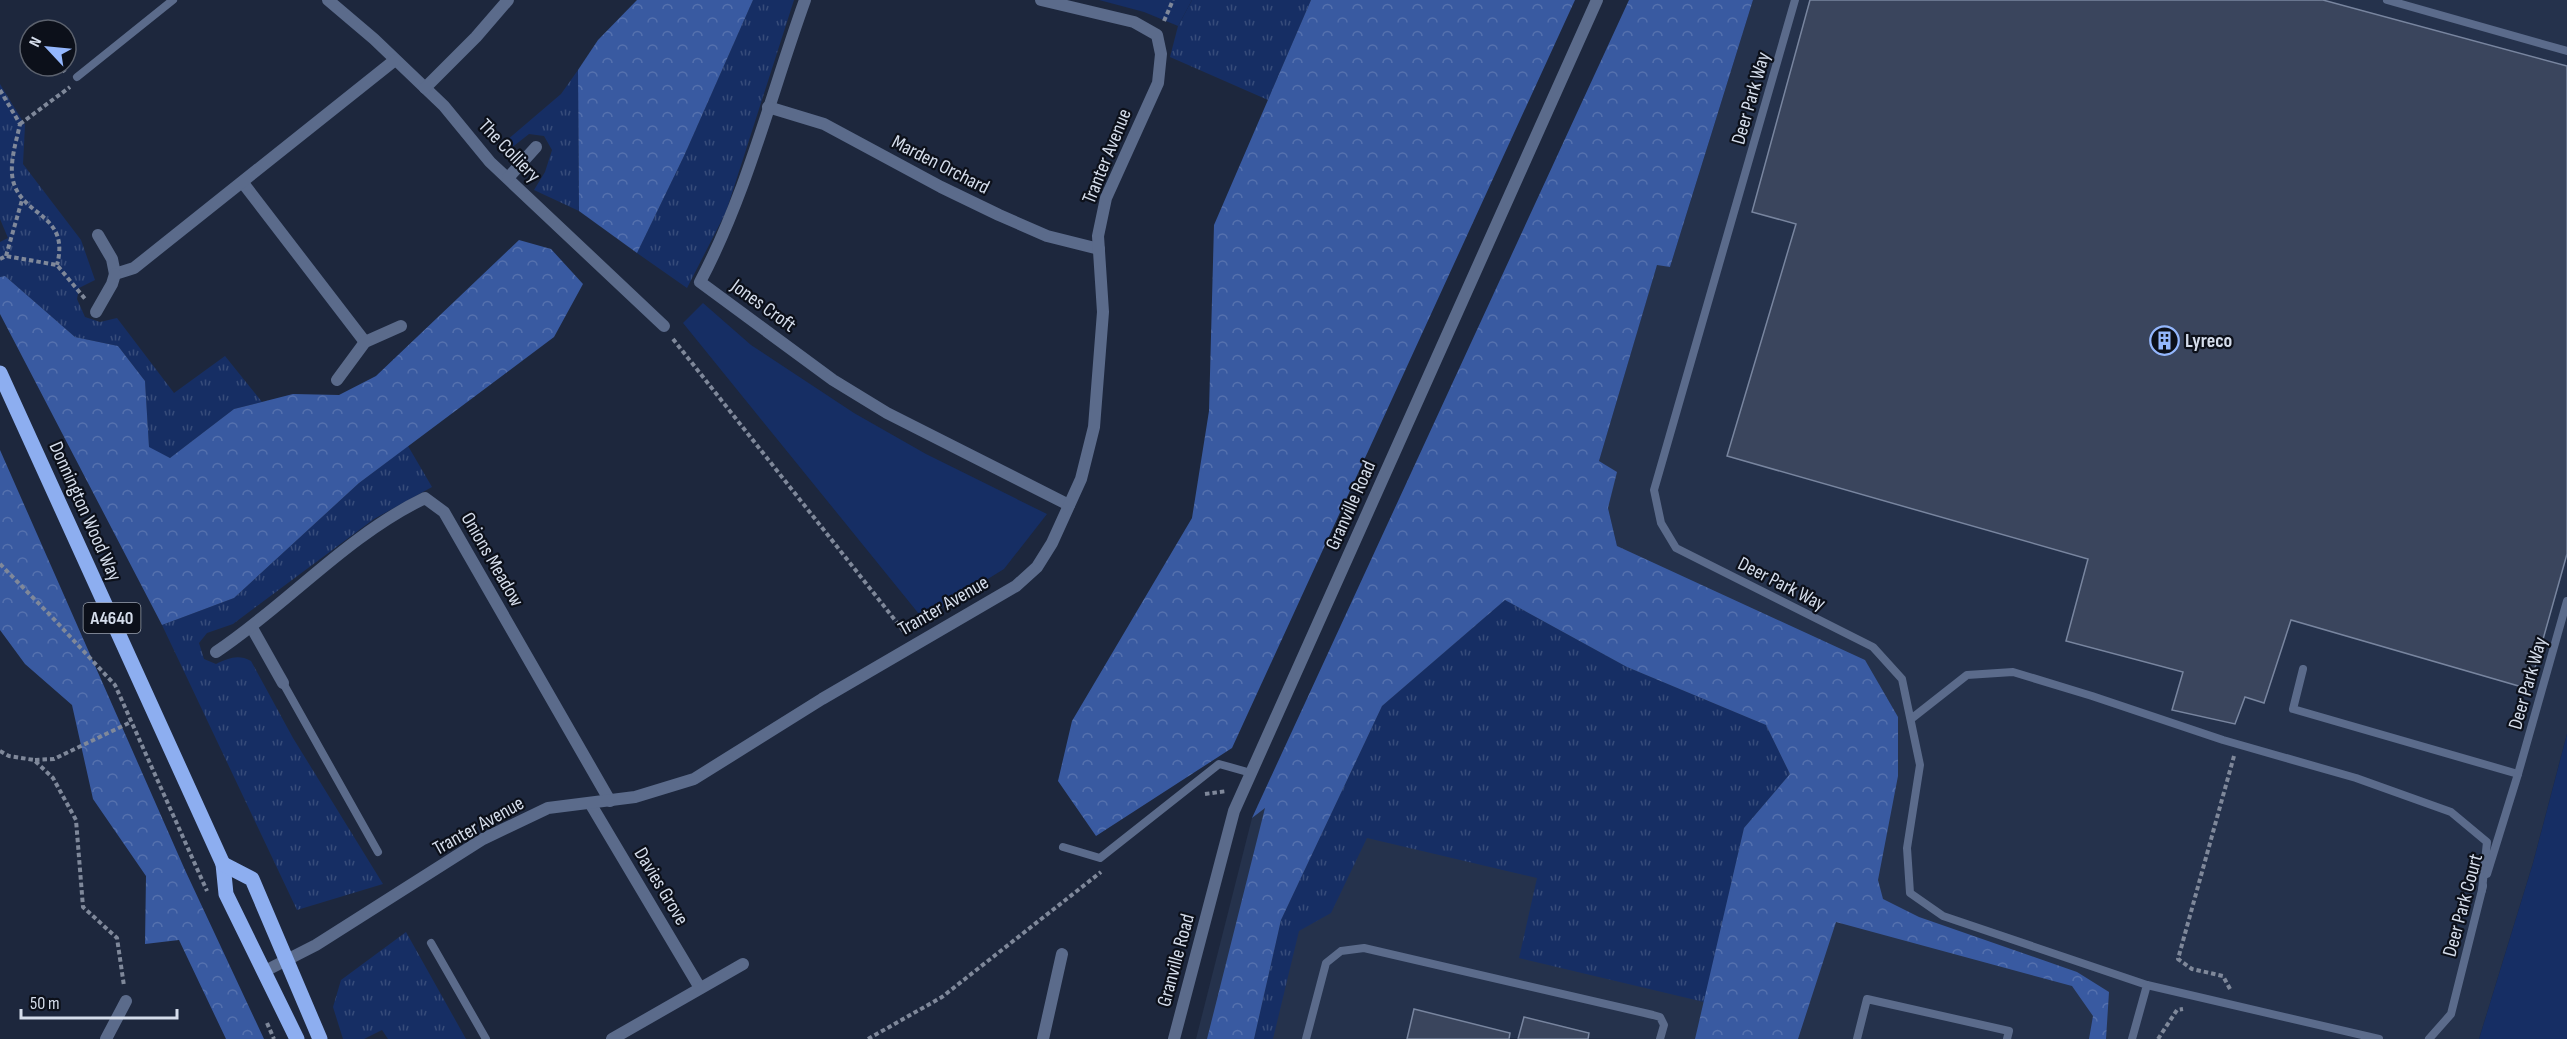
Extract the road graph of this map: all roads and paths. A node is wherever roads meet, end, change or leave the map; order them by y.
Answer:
1 (173, 0) edge
2 (328, 0) edge
3 (508, 0) edge
4 (805, 0) edge
5 (1041, 0) edge
6 (1173, 0) edge
7 (1598, 0) edge
8 (1795, 0) edge
9 (2387, 0) edge
10 (1158, 35) junction
11 (2567, 51) edge
12 (395, 60) junction
13 (73, 79) joint
14 (424, 87) junction
15 (0, 90) edge
16 (768, 107) junction
17 (20, 124) junction
18 (537, 147) dead end
19 (508, 178) junction
20 (243, 183) junction
21 (22, 200) junction
22 (98, 235) dead end
23 (1099, 249) junction
24 (6, 256) junction
25 (0, 259) edge
26 (57, 265) junction
27 (115, 274) junction
28 (96, 312) joint
29 (401, 326) dead end
30 (664, 327) joint
31 (365, 342) junction
32 (0, 373) edge
33 (337, 380) dead end
34 (1069, 505) junction
35 (0, 564) edge
36 (2567, 601) edge
37 (252, 628) junction
38 (914, 644) junction
39 (216, 652) dead end
40 (2303, 669) dead end
41 (283, 683) joint
42 (1911, 719) junction
43 (131, 722) junction
44 (2237, 744) junction
45 (0, 751) edge
46 (34, 760) junction
47 (1251, 773) junction
48 (2518, 774) junction
49 (1244, 789) junction
50 (1203, 794) dead end
51 (610, 801) junction
52 (590, 803) junction
53 (1063, 847) dead end
54 (378, 852) dead end
55 (223, 864) junction
56 (1103, 870) dead end
57 (2482, 890) junction
58 (209, 897) dead end
59 (432, 943) dead end
60 (1062, 954) dead end
61 (287, 960) junction
62 (743, 964) dead end
63 (264, 971) junction
64 (2147, 985) junction
65 (700, 988) junction
66 (126, 1001) joint
67 (2249, 1008) junction
68 (2187, 1009) dead end
69 (106, 1039) edge
70 (297, 1039) edge
71 (320, 1039) edge
72 (486, 1039) edge
73 (612, 1039) edge
74 (868, 1039) edge
75 (1042, 1039) edge
76 (1174, 1039) edge
77 (1306, 1039) edge
78 (1660, 1039) edge
79 (1857, 1039) edge
80 (2007, 1039) edge
81 (2132, 1039) edge
82 (2158, 1039) edge
83 (2379, 1039) edge
84 (2429, 1039) edge

1 - 13 lane
2 - 12 street, The Colliery
3 - 14 street
4 - 16 street, Jones Croft
5 - 10 street
6 - 10 path
7 - 47 street, Granville Road
8 - 42 lane, Deer Park Way
9 - 11 lane
10 - 23 street, Tranter Avenue
12 - 14 street, The Colliery
12 - 20 street
13 - 17 path
14 - 19 street, The Colliery
15 - 17 path
16 - 23 street, Marden Orchard
16 - 34 street, Jones Croft
17 - 21 path
18 - 19 street
19 - 30 street, The Colliery
20 - 27 street
20 - 31 street
21 - 24 path
21 - 26 path
22 - 27 street
23 - 34 street, Tranter Avenue
24 - 25 path
24 - 26 path
26 - 28 path
27 - 28 street
29 - 31 street
30 - 38 path
31 - 33 street
32 - 55 main road, Donnington Wood Way / A4640
34 - 38 street, Tranter Avenue
35 - 43 path
36 - 48 lane, Deer Park Way
37 - 39 street, Onions Meadow
37 - 41 street
37 - 51 street, Onions Meadow
38 - 51 street, Tranter Avenue
40 - 48 lane
41 - 54 lane
42 - 44 lane
42 - 64 lane, Deer Park Way
43 - 46 path
43 - 58 path
44 - 57 lane
44 - 67 path
45 - 46 path
46 - 66 path
47 - 49 street, Granville Road
47 - 53 lane
48 - 57 lane, Deer Park Court
49 - 50 path
49 - 76 street, Granville Road
51 - 52 street, Tranter Avenue
52 - 61 street, Tranter Avenue
52 - 65 street, Davies Grove
55 - 61 main road
55 - 63 main road, Donnington Wood Way / A4640
56 - 74 path
57 - 84 lane, Deer Park Court
59 - 72 lane
60 - 75 street
61 - 63 street, Tranter Avenue
61 - 71 main road
62 - 65 street
63 - 70 main road, Donnington Wood Way / A4640
64 - 67 lane
64 - 81 lane
65 - 73 street
66 - 69 street
67 - 83 lane
68 - 82 path
77 - 78 lane
79 - 80 lane

